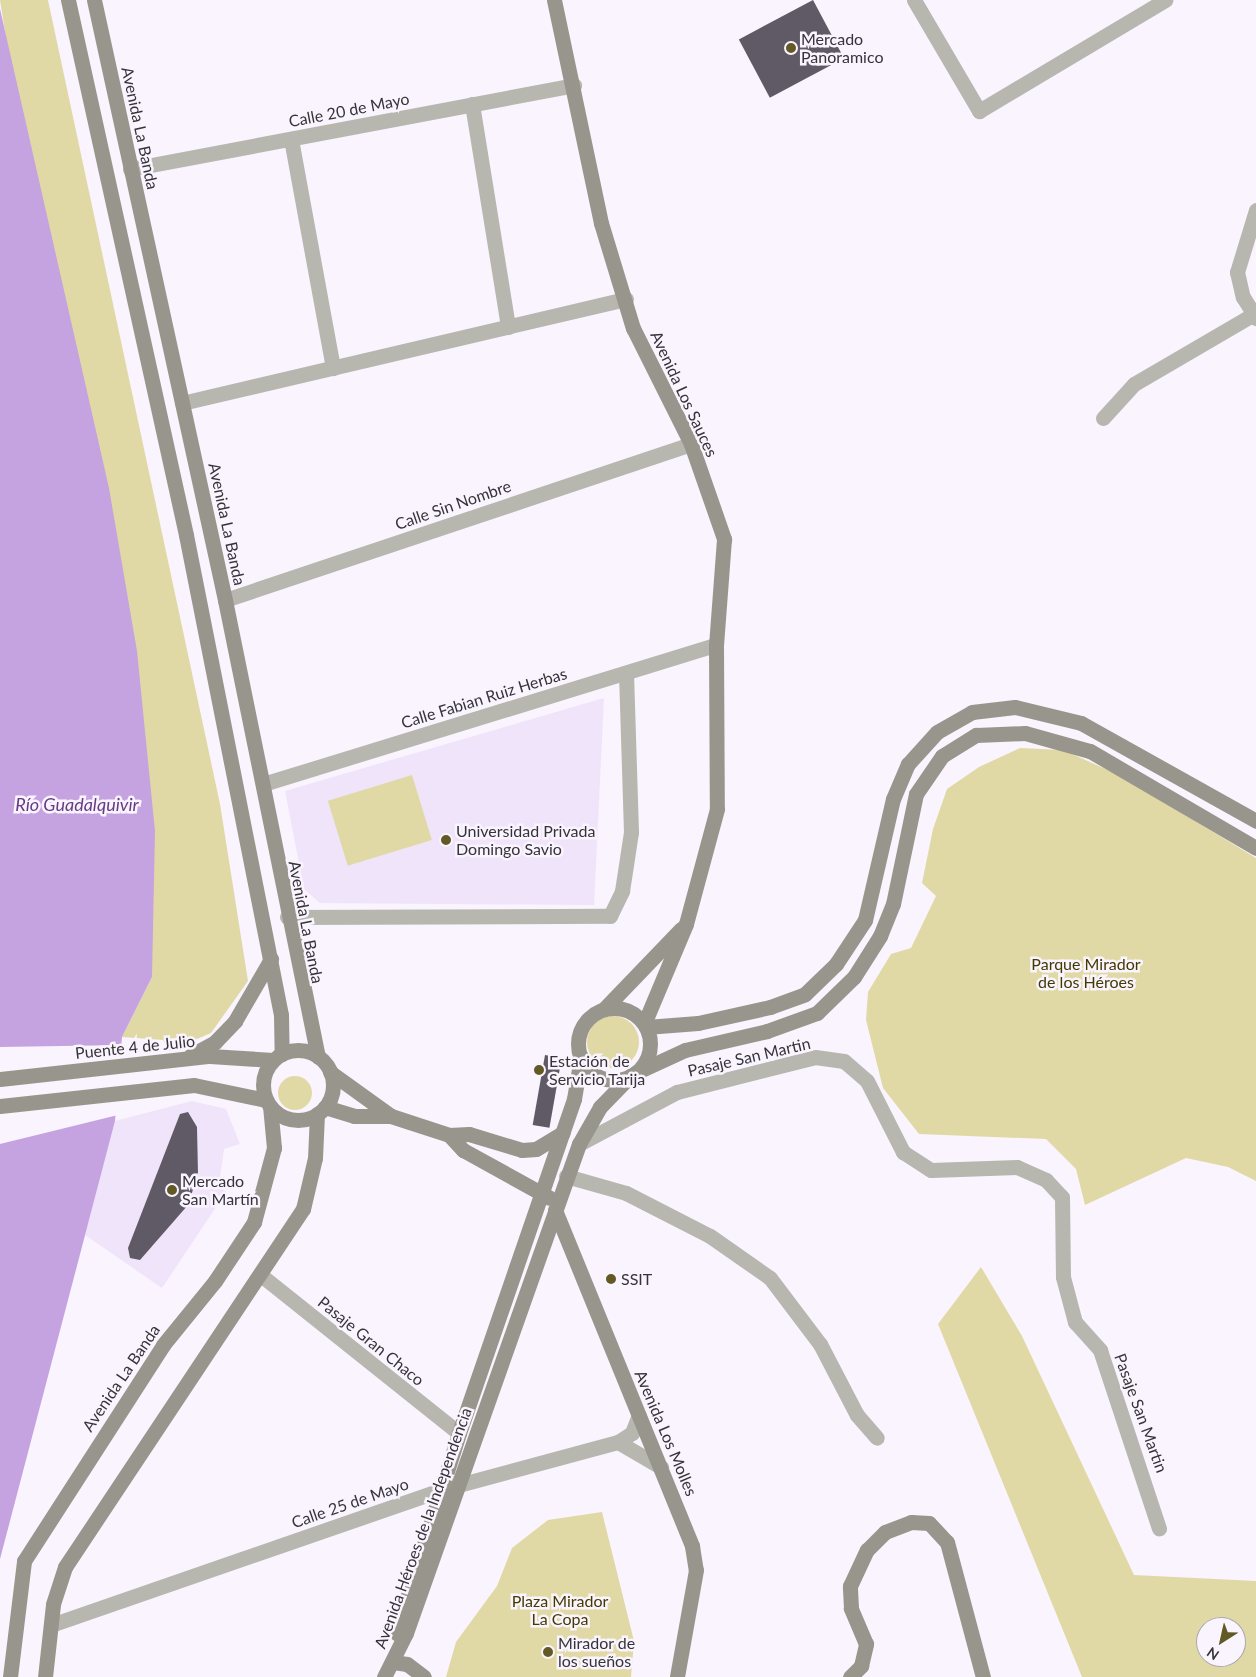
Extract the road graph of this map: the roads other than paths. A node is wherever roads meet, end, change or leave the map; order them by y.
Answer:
1 (68, 0) edge
2 (94, 0) edge
3 (554, 0) edge
4 (914, 0) edge
5 (1165, 0) edge
6 (574, 85) junction
7 (472, 104) junction
8 (291, 139) junction
9 (130, 169) junction
10 (1256, 210) edge
11 (626, 299) junction
12 (1255, 316) edge
13 (508, 327) junction
14 (333, 368) junction
15 (182, 403) junction
16 (1104, 418) dead end
17 (691, 444) junction
18 (226, 600) junction
19 (716, 645) junction
20 (626, 673) junction
21 (263, 784) junction
22 (1256, 821) edge
23 (1256, 848) edge
24 (287, 917) junction
25 (686, 924) junction
26 (271, 959) junction
27 (604, 1009) junction
28 (645, 1025) junction
29 (278, 1057) junction
30 (318, 1057) junction
31 (581, 1057) junction
32 (170, 1062) junction
33 (330, 1072) junction
34 (633, 1074) junction
35 (0, 1080) edge
36 (268, 1103) junction
37 (0, 1106) edge
38 (321, 1110) junction
39 (391, 1116) junction
40 (563, 1133) junction
41 (449, 1135) junction
42 (579, 1144) junction
43 (566, 1176) junction
44 (541, 1195) junction
45 (557, 1205) junction
46 (262, 1276) junction
47 (639, 1415) junction
48 (459, 1433) junction
49 (877, 1438) dead end
50 (618, 1442) junction
51 (661, 1467) junction
52 (457, 1486) junction
53 (440, 1490) junction
54 (1159, 1528) dead end
55 (51, 1626) junction
56 (392, 1662) junction
57 (10, 1677) edge
58 (45, 1677) edge
59 (384, 1677) edge
60 (424, 1677) edge
61 (677, 1677) edge
62 (850, 1677) edge
63 (983, 1677) edge

1 - 26 street
2 - 9 street, Avenida La Banda
3 - 6 street, Avenida Los Sauces
4 - 5 street
6 - 7 street, Calle 20 de Mayo
6 - 11 street, Avenida Los Sauces
7 - 8 street, Calle 20 de Mayo
7 - 13 street
8 - 9 street, Calle 20 de Mayo
8 - 14 street
9 - 15 street, Avenida La Banda
10 - 12 street
11 - 13 street
11 - 17 street, Avenida Los Sauces
12 - 16 street
13 - 14 street
14 - 15 street
15 - 18 street, Avenida La Banda
17 - 18 street, Calle Sin Nombre
17 - 19 street, Avenida Los Sauces
18 - 21 street, Avenida La Banda
19 - 20 street, Calle Fabian Ruiz Herbas
19 - 25 street, Avenida Los Sauces
20 - 21 street, Calle Fabian Ruiz Herbas
20 - 24 street
21 - 24 street, Avenida La Banda
22 - 28 street
23 - 34 street, Avenida Héroes de la Independencia
24 - 30 street, Avenida La Banda
25 - 27 street, Avenida Los Sauces
25 - 28 street, Avenida Los Sauces
26 - 29 street
26 - 32 street
27 - 28 street
27 - 31 street
28 - 34 street
29 - 30 street
29 - 32 street, Puente 4 de Julio
29 - 36 street
30 - 33 street
31 - 34 street
31 - 40 street, Avenida Héroes de la Independencia
32 - 35 street, Puente 4 de Julio
33 - 38 street
33 - 39 street
34 - 42 street, Avenida Héroes de la Independencia
36 - 37 street
36 - 38 street
36 - 57 street, Avenida La Banda
38 - 39 street
38 - 46 street
39 - 41 street
40 - 41 street
40 - 44 street, Avenida Héroes de la Independencia
41 - 44 street
42 - 43 street, Avenida Héroes de la Independencia
42 - 54 street, Pasaje San Martin
43 - 45 street, Avenida Héroes de la Independencia
43 - 49 street
44 - 45 street
44 - 48 street, Avenida Héroes de la Independencia
45 - 47 street, Avenida Los Molles
45 - 52 street, Avenida Héroes de la Independencia
46 - 48 street, Pasaje Gran Chaco
46 - 55 street
47 - 50 street
47 - 51 street, Avenida Los Molles
48 - 53 street, Avenida Héroes de la Independencia
50 - 51 street
50 - 52 street, Calle 25 de Mayo
51 - 61 street, Avenida Los Molles
52 - 53 street, Calle 25 de Mayo
52 - 56 street, Avenida Héroes de la Independencia
53 - 55 street, Calle 25 de Mayo
53 - 56 street, Avenida Héroes de la Independencia
55 - 58 street
56 - 59 street
56 - 60 street
62 - 63 street

